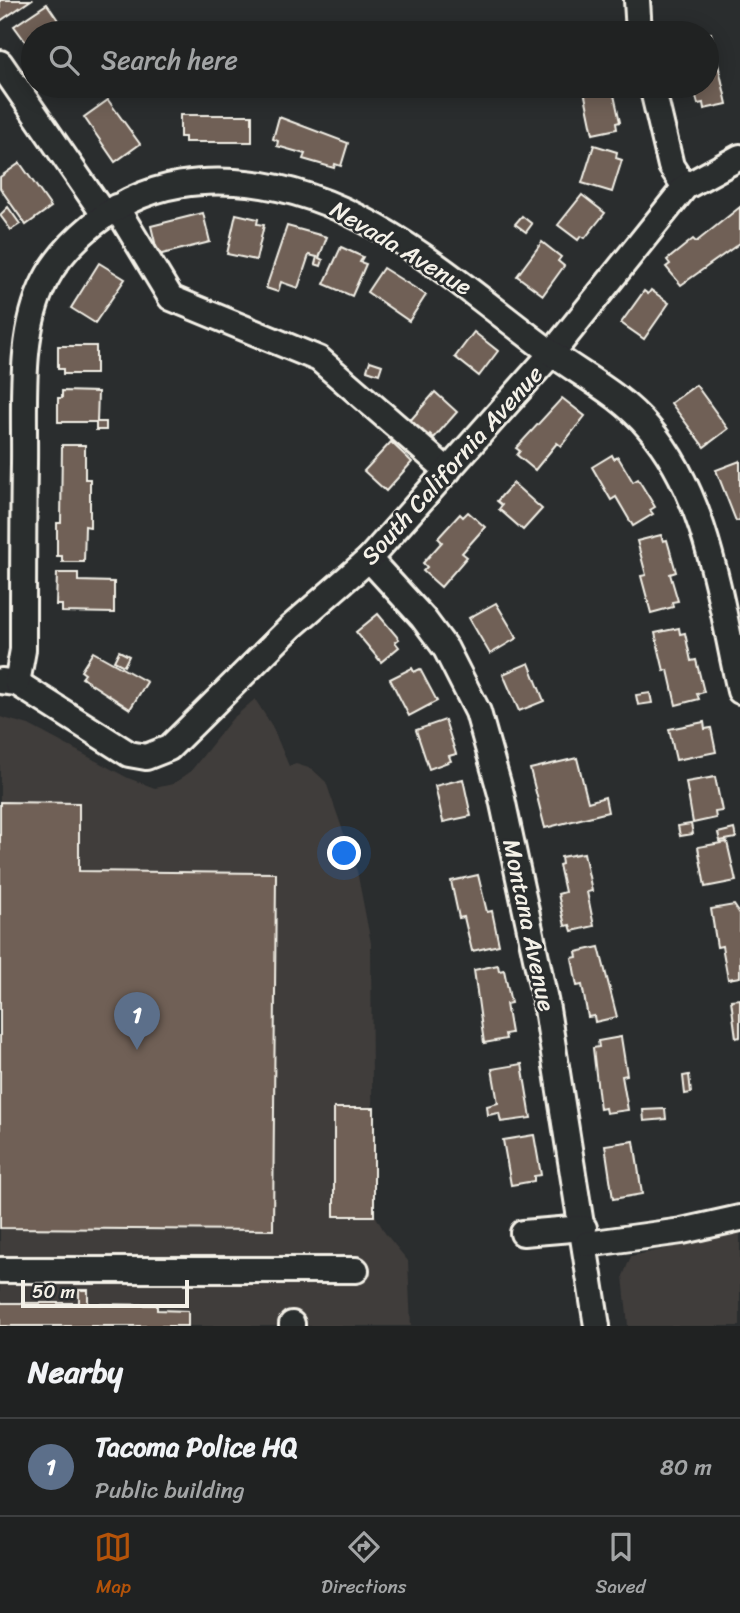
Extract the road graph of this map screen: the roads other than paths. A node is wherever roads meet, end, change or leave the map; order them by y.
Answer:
1 (637, 0) edge
2 (638, 21) edge
3 (0, 63) edge
4 (21, 91) edge
5 (26, 98) edge
6 (655, 98) edge
7 (740, 156) edge
8 (685, 187) junction
9 (111, 211) junction
10 (552, 354) junction
11 (449, 471) junction
12 (369, 559) junction
13 (8, 682) edge
14 (740, 691) edge
15 (740, 1218) edge
16 (523, 1233) dead end
17 (585, 1236) junction
18 (0, 1270) edge
19 (356, 1270) dead end
20 (597, 1326) edge

1 - 2 street
3 - 4 street
5 - 9 street
6 - 8 street
7 - 8 street, South California Avenue
8 - 10 street, South California Avenue
9 - 10 street, Nevada Avenue
9 - 11 street
9 - 13 street, Nevada Avenue
10 - 11 street, South California Avenue
10 - 14 street, Nevada Avenue
11 - 12 street, South California Avenue
12 - 13 street, South California Avenue
12 - 17 street, Montana Avenue
15 - 17 street
16 - 17 street
17 - 20 street, Montana Avenue
18 - 19 street

